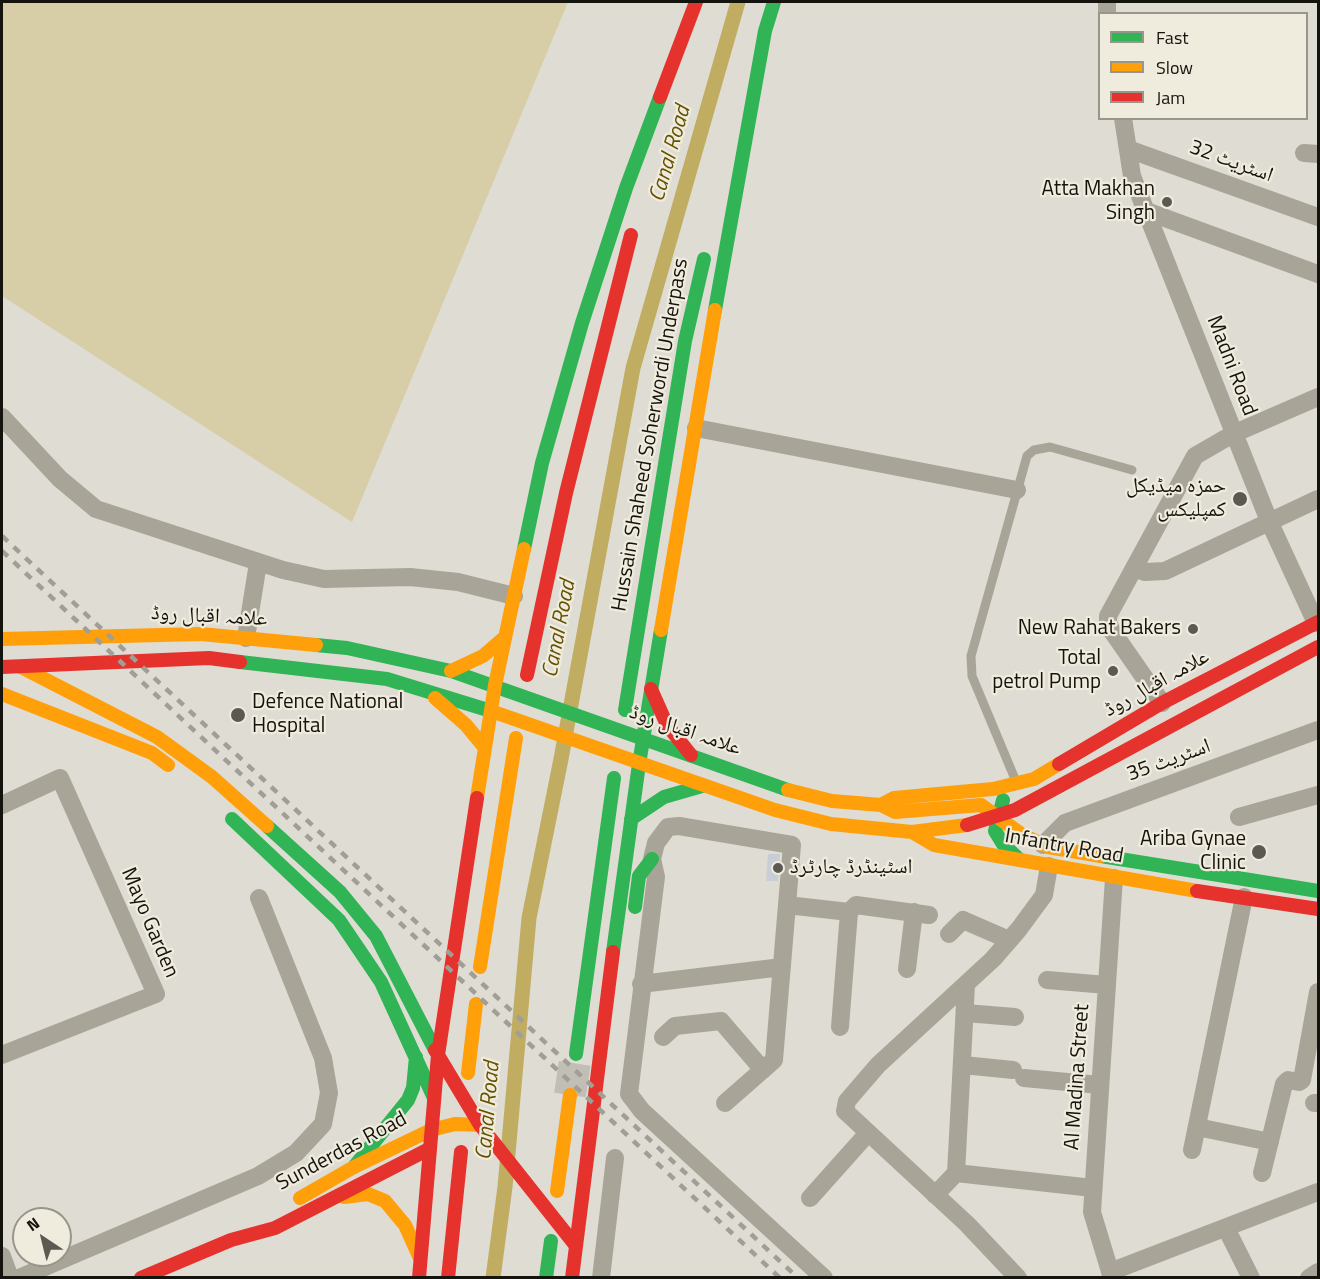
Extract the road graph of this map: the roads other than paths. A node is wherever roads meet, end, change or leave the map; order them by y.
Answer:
1 (696, 2) edge
2 (774, 2) edge
3 (765, 31) junction
4 (681, 46) junction
5 (1123, 120) edge
6 (1128, 149) junction
7 (648, 170) dead end
8 (722, 188) dead end
9 (1146, 211) junction
10 (1318, 217) edge
11 (633, 226) dead end
12 (707, 243) dead end
13 (1318, 274) edge
14 (1318, 397) edge
15 (2, 417) edge
16 (696, 428) junction
17 (1233, 434) junction
18 (1132, 470) dead end
19 (1017, 490) junction
20 (1318, 499) edge
21 (1269, 521) junction
22 (258, 563) junction
23 (1134, 568) junction
24 (514, 596) junction
25 (1317, 623) edge
26 (505, 637) junction
27 (246, 638) junction
28 (2, 639) edge
29 (18, 639) junction
30 (1318, 647) edge
31 (97, 661) junction
32 (19, 666) junction
33 (2, 667) edge
34 (451, 671) junction
35 (527, 675) dead end
36 (1204, 681) junction
37 (495, 685) junction
38 (651, 689) junction
39 (426, 690) junction
40 (2, 694) edge
41 (84, 698) junction
42 (1214, 701) junction
43 (1162, 704) junction
44 (625, 710) dead end
45 (492, 711) junction
46 (1318, 730) edge
47 (516, 738) dead end
48 (644, 739) junction
49 (485, 748) junction
50 (692, 754) junction
51 (639, 765) junction
52 (180, 773) dead end
53 (614, 778) dead end
54 (1013, 785) junction
55 (702, 786) junction
56 (1318, 795) edge
57 (881, 805) junction
58 (2, 806) edge
59 (775, 810) junction
60 (224, 811) dead end
61 (998, 816) junction
62 (1239, 818) dead end
63 (631, 819) junction
64 (912, 832) junction
65 (766, 842) junction
66 (1042, 845) junction
67 (652, 859) junction
68 (1020, 860) junction
69 (1049, 866) junction
70 (1114, 878) junction
71 (1281, 885) junction
72 (1318, 891) edge
73 (1244, 897) junction
74 (259, 898) dead end
75 (1276, 902) junction
76 (787, 905) junction
77 (1318, 909) edge
78 (849, 912) junction
79 (633, 921) dead end
80 (949, 934) dead end
81 (1009, 940) junction
82 (480, 967) dead end
83 (782, 967) junction
84 (907, 969) dead end
85 (1047, 980) dead end
86 (641, 984) junction
87 (966, 985) junction
88 (1107, 985) junction
89 (1318, 992) edge
90 (476, 1004) dead end
91 (964, 1013) junction
92 (1015, 1017) dead end
93 (840, 1027) dead end
94 (663, 1037) dead end
95 (576, 1054) tunnel mouth
96 (2, 1055) edge
97 (438, 1055) junction
98 (416, 1057) junction
99 (963, 1065) junction
100 (763, 1070) junction
101 (468, 1072) dead end
102 (1100, 1085) junction
103 (570, 1095) tunnel mouth
104 (434, 1098) junction
105 (725, 1103) dead end
106 (482, 1126) junction
107 (1197, 1127) junction
108 (431, 1130) junction
109 (868, 1133) junction
110 (1270, 1142) junction
111 (429, 1149) junction
112 (1192, 1150) dead end
113 (460, 1152) dead end
114 (609, 1153) joint
115 (354, 1167) junction
116 (956, 1173) junction
117 (1262, 1173) dead end
118 (1093, 1188) junction
119 (557, 1191) dead end
120 (1318, 1192) edge
121 (935, 1195) junction
122 (810, 1198) dead end
123 (331, 1199) junction
124 (1226, 1228) junction
125 (231, 1240) junction
126 (550, 1241) dead end
127 (576, 1246) junction
128 (2, 1256) edge
129 (419, 1256) junction
130 (1318, 1272) edge
131 (1111, 1275) edge
132 (10, 1278) edge
133 (19, 1278) edge
134 (141, 1278) edge
135 (418, 1278) edge
136 (448, 1278) edge
137 (546, 1278) edge
138 (572, 1278) edge
139 (585, 1278) edge
140 (601, 1278) edge
141 (824, 1278) edge
142 (1018, 1278) edge
143 (1251, 1278) edge
144 (1309, 1278) edge

1 - 4 main road
2 - 3 main road
3 - 8 main road
3 - 16 main road
4 - 7 main road
4 - 24 main road
5 - 6 street, Madni Road
6 - 9 street, Madni Road
6 - 10 street, اسٹریٹ 32
9 - 13 street
9 - 17 street, Madni Road
11 - 35 main road
12 - 44 main road, Hussain Shaheed Soherwordi Underpass
14 - 17 street
15 - 22 street
16 - 19 street
16 - 38 main road
17 - 21 street, Madni Road
17 - 23 street
18 - 19 lane
19 - 54 lane
20 - 21 street
21 - 23 street
21 - 25 street, Madni Road
22 - 24 street
22 - 27 street
23 - 43 street
24 - 26 main road
25 - 36 main road, علامہ اقبال روڈ
26 - 34 main road
26 - 37 main road
27 - 29 main road, علامہ اقبال روڈ
27 - 34 main road, علامہ اقبال روڈ
28 - 29 main road, علامہ اقبال روڈ
29 - 32 main road
30 - 42 main road, علامہ اقبال روڈ
31 - 32 main road, علامہ اقبال روڈ
31 - 39 main road, علامہ اقبال روڈ
31 - 41 main road
32 - 33 main road, علامہ اقبال روڈ
32 - 41 main road
34 - 37 main road, علامہ اقبال روڈ
36 - 42 main road
36 - 43 main road, علامہ اقبال روڈ
37 - 45 main road
37 - 48 main road, علامہ اقبال روڈ
38 - 48 main road
38 - 50 main road
39 - 45 main road, علامہ اقبال روڈ
39 - 49 main road
40 - 52 main road
41 - 97 main road
42 - 61 main road, علامہ اقبال روڈ
43 - 54 main road, علامہ اقبال روڈ
45 - 49 main road
45 - 51 main road, علامہ اقبال روڈ
46 - 66 street, اسٹریٹ 35
47 - 82 main road
48 - 50 main road, علامہ اقبال روڈ
48 - 51 main road
49 - 97 main road
50 - 57 main road, علامہ اقبال روڈ
51 - 55 main road, علامہ اقبال روڈ
51 - 63 main road
53 - 95 main road
54 - 57 main road, علامہ اقبال روڈ
54 - 61 main road
55 - 59 main road, علامہ اقبال روڈ
55 - 63 main road
56 - 62 street
57 - 61 main road, Infantry Road
58 - 96 street, Mayo Garden
59 - 64 main road, علامہ اقبال روڈ
59 - 65 street
60 - 98 main road
61 - 64 main road, علامہ اقبال روڈ
61 - 66 main road, Infantry Road
61 - 68 main road
63 - 127 main road
64 - 68 main road, Infantry Road
65 - 67 street
65 - 76 street
66 - 71 main road, Infantry Road
67 - 79 main road
67 - 86 street
68 - 69 main road, Infantry Road
69 - 70 main road, Infantry Road
69 - 81 street
70 - 73 main road, Infantry Road
70 - 88 street, Al Madina Street
71 - 72 main road, Infantry Road
71 - 75 main road
73 - 75 main road, Infantry Road
73 - 107 street
74 - 133 street
75 - 77 main road, Infantry Road
76 - 78 street
76 - 83 street
78 - 84 street
78 - 93 street
80 - 81 street
81 - 87 street
83 - 86 street
83 - 100 street
85 - 88 street
86 - 141 street
87 - 91 street
87 - 109 street
88 - 102 street, Al Madina Street
89 - 110 street
90 - 101 main road
91 - 92 street
91 - 99 street
94 - 100 street
97 - 104 main road
97 - 106 main road
98 - 104 main road
98 - 115 main road
99 - 102 street
99 - 116 street
100 - 105 street
102 - 118 street, Al Madina Street
103 - 119 main road
104 - 108 main road
106 - 108 main road, Sunderdas Road
106 - 127 main road
107 - 110 street
107 - 112 street
108 - 111 main road
108 - 115 main road, Sunderdas Road
109 - 121 street
109 - 122 street
110 - 117 street
111 - 123 main road, Sunderdas Road
111 - 129 main road
113 - 136 main road
114 - 139 main road
114 - 140 street
115 - 125 main road, Sunderdas Road
116 - 118 street
116 - 121 street
118 - 131 street, Al Madina Street
120 - 124 street
121 - 142 street
123 - 125 main road, Sunderdas Road
123 - 129 main road
124 - 131 street
124 - 143 street
125 - 134 main road, Sunderdas Road
126 - 137 main road
127 - 138 main road
128 - 132 street
129 - 135 main road
130 - 144 street

